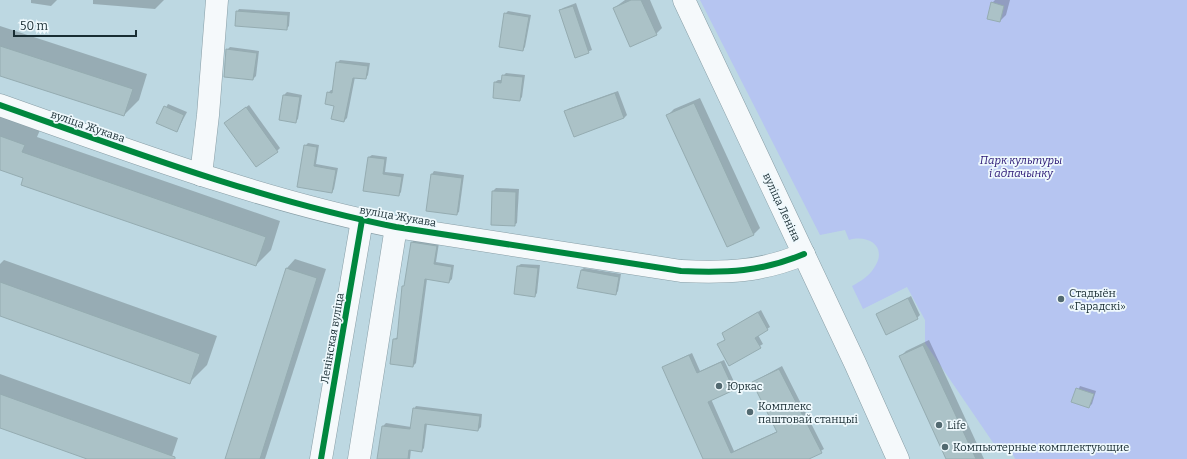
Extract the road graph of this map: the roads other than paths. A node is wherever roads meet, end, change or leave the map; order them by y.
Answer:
1 (217, 0) edge
2 (684, 0) edge
3 (0, 105) edge
4 (201, 175) junction
5 (362, 220) junction
6 (396, 227) junction
7 (804, 254) junction
8 (321, 459) edge
9 (359, 459) edge
10 (898, 459) edge

1 - 4 street
2 - 7 street, вуліца Леніна
3 - 4 street, вуліца Жукава
4 - 5 street, вуліца Жукава
5 - 6 street, вуліца Жукава
5 - 8 street, Ленінская вуліца
6 - 7 street, вуліца Жукава
6 - 9 street
7 - 10 street, вуліца Леніна

